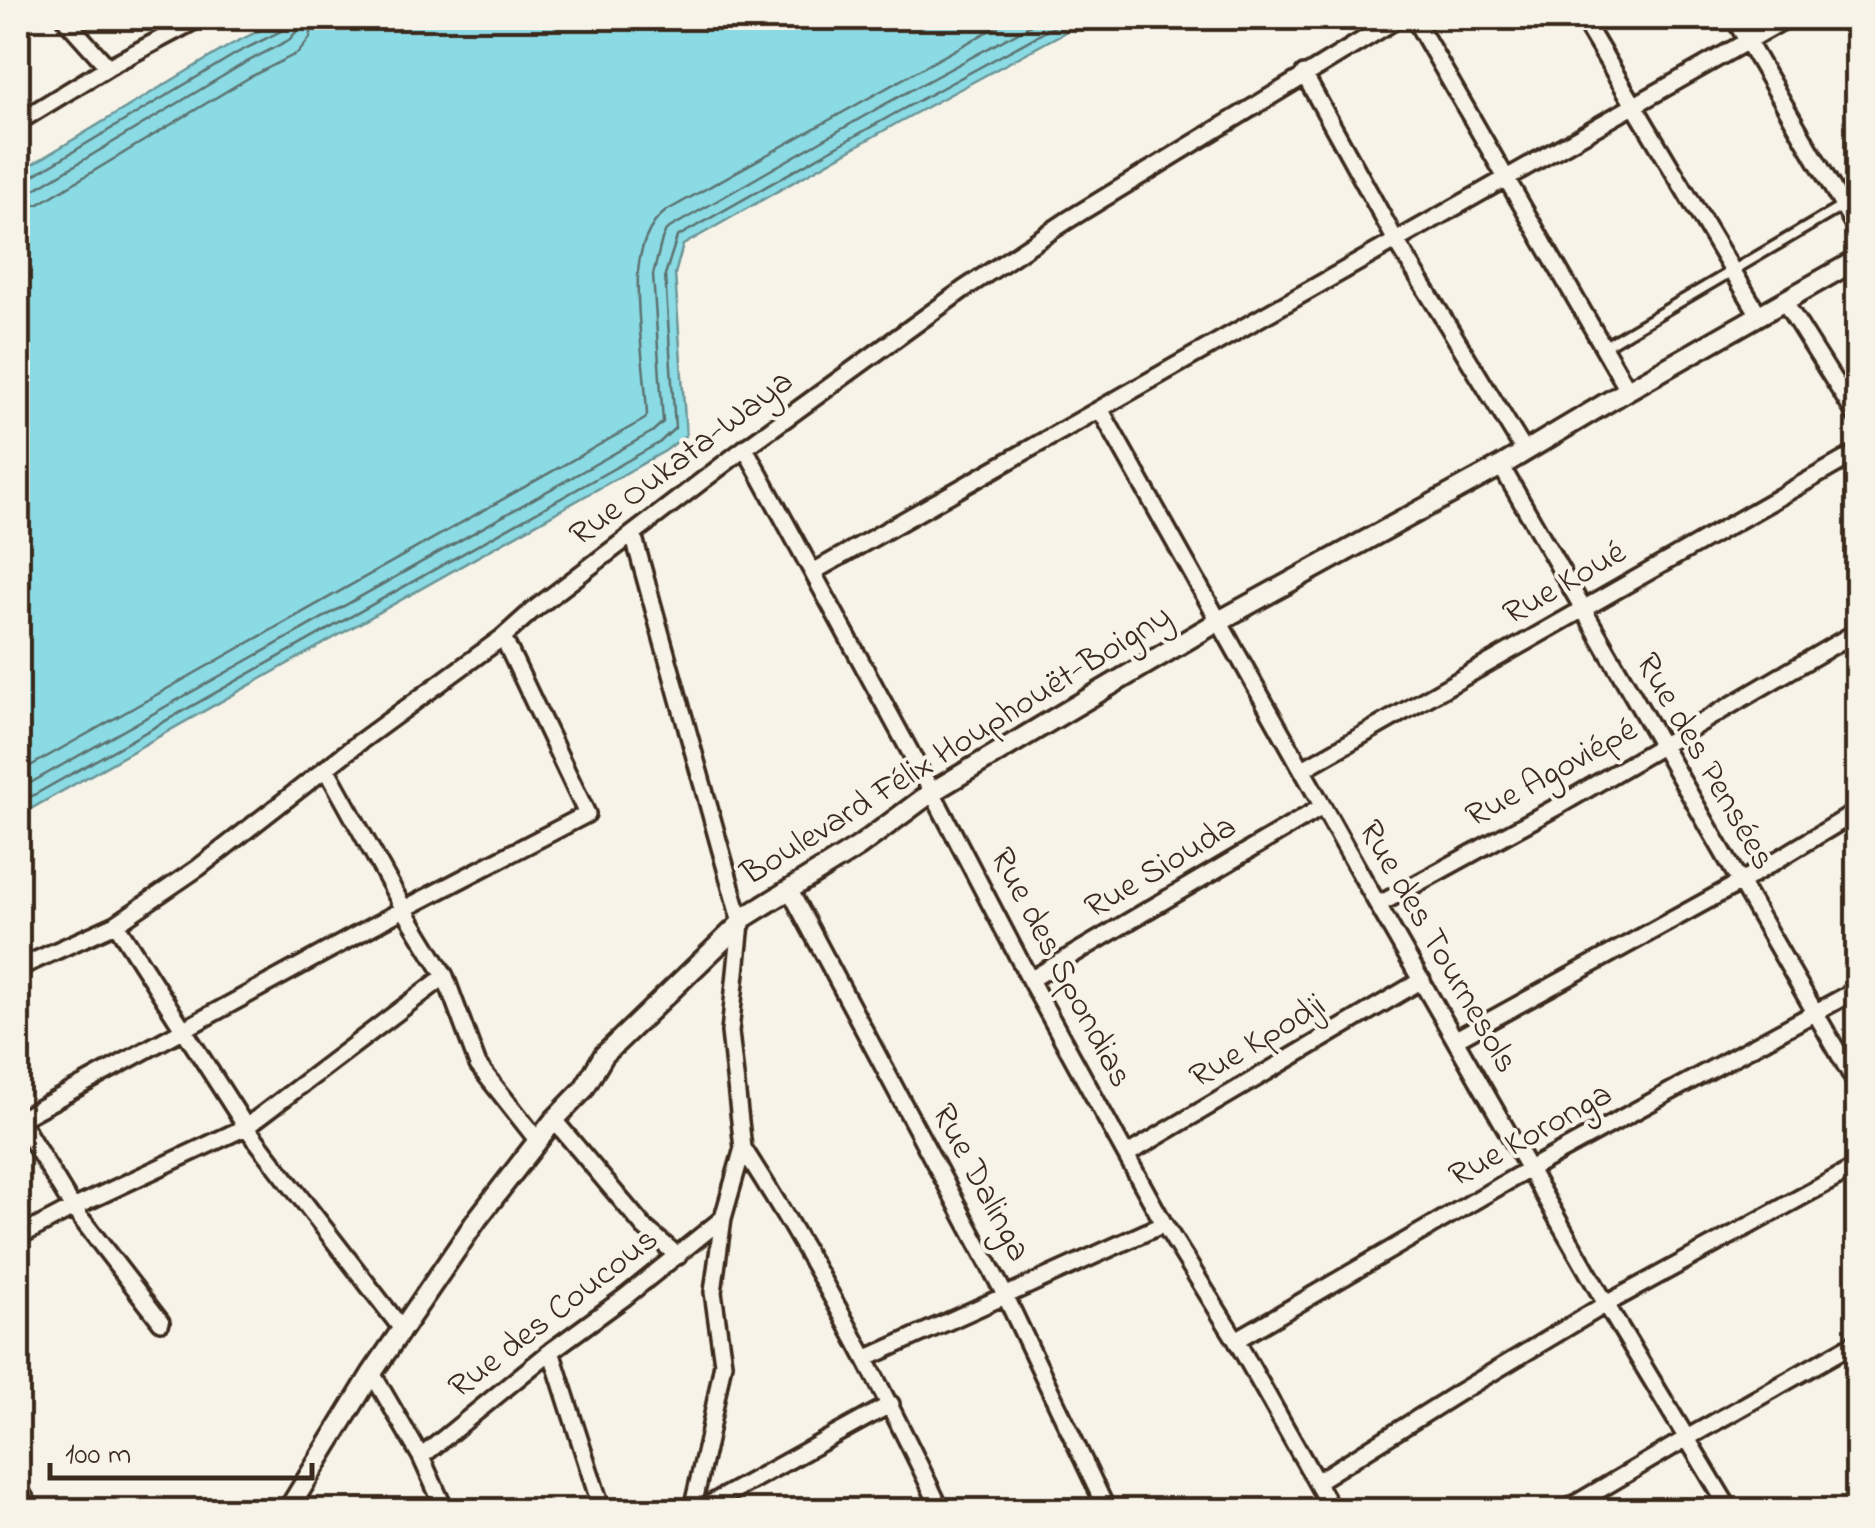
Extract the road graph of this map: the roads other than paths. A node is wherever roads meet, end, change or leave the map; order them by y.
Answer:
1 (64, 18) edge
2 (200, 18) edge
3 (1399, 18) edge
4 (1414, 18) edge
5 (1582, 18) edge
6 (1734, 18) edge
7 (1788, 18) edge
8 (1748, 41) junction
9 (108, 67) junction
10 (1304, 74) junction
11 (1633, 106) junction
12 (18, 122) edge
13 (1506, 178) junction
14 (1850, 202) edge
15 (1858, 232) edge
16 (1395, 240) junction
17 (1858, 259) edge
18 (1732, 270) junction
19 (1784, 301) junction
20 (1759, 314) junction
21 (1603, 347) junction
22 (1628, 390) junction
23 (1100, 409) junction
24 (1858, 419) edge
25 (744, 448) junction
26 (1525, 452) junction
27 (1858, 452) edge
28 (1501, 466) junction
29 (633, 534) junction
30 (813, 572) junction
31 (1582, 608) junction
32 (1219, 621) junction
33 (1858, 631) edge
34 (503, 638) junction
35 (1661, 748) junction
36 (326, 768) junction
37 (1303, 770) junction
38 (932, 792) junction
39 (1322, 807) junction
40 (1858, 811) edge
41 (1739, 883) junction
42 (789, 890) junction
43 (1378, 906) junction
44 (404, 909) junction
45 (741, 923) junction
46 (116, 924) junction
47 (18, 968) edge
48 (445, 976) junction
49 (1030, 980) junction
50 (1422, 980) junction
51 (1858, 990) edge
52 (1816, 1014) junction
53 (182, 1029) junction
54 (1456, 1039) junction
55 (1858, 1087) edge
56 (18, 1120) edge
57 (554, 1120) junction
58 (246, 1127) junction
59 (538, 1141) junction
60 (744, 1148) junction
61 (1126, 1155) junction
62 (1858, 1166) edge
63 (1530, 1169) junction
64 (72, 1208) junction
65 (723, 1218) junction
66 (1164, 1224) junction
67 (18, 1237) edge
68 (678, 1256) junction
69 (1006, 1294) junction
70 (1606, 1304) junction
71 (161, 1322) dead end
72 (402, 1329) junction
73 (1236, 1340) junction
74 (1858, 1341) edge
75 (551, 1351) junction
76 (866, 1358) junction
77 (372, 1373) junction
78 (890, 1404) junction
79 (1687, 1438) junction
80 (421, 1457) junction
81 (1316, 1482) junction
82 (18, 1486) edge
83 (32, 1510) edge
84 (288, 1510) edge
85 (445, 1510) edge
86 (602, 1510) edge
87 (692, 1510) edge
88 (699, 1510) edge
89 (941, 1510) edge
90 (1108, 1510) edge
91 (1332, 1510) edge
92 (1565, 1510) edge
93 (1730, 1510) edge

1 - 9 street
2 - 9 street
3 - 10 street, Rue Oukata-Waya
4 - 13 street
5 - 11 street
6 - 8 street
7 - 8 street
8 - 11 street
8 - 14 street
9 - 12 street
10 - 16 street
10 - 25 street, Rue Oukata-Waya
11 - 13 street
11 - 18 street
13 - 16 street
13 - 21 street
14 - 15 street
14 - 18 lane
16 - 23 street
16 - 26 street
17 - 19 street, Boulevard Félix Houphouët-Boigny
18 - 20 street
18 - 21 lane
19 - 20 street, Boulevard Félix Houphouët-Boigny
19 - 24 street
20 - 22 street, Boulevard Félix Houphouët-Boigny
21 - 22 street
22 - 26 street, Boulevard Félix Houphouët-Boigny
23 - 30 street
23 - 32 street, Rue des Tournesols
25 - 29 street, Rue Oukata-Waya
25 - 30 street, Rue des Spondias
26 - 28 street, Boulevard Félix Houphouët-Boigny
27 - 31 street, Rue Koué
28 - 31 street, Rue des Pensées
28 - 32 street, Boulevard Félix Houphouët-Boigny
29 - 34 street, Rue Oukata-Waya
29 - 45 street
30 - 38 street, Rue des Spondias
31 - 35 street, Rue des Pensées
31 - 37 street, Rue Koué
32 - 37 street, Rue des Tournesols
32 - 38 street, Boulevard Félix Houphouët-Boigny
33 - 35 street, Rue Agoviépé
34 - 36 street, Rue Oukata-Waya
34 - 44 street
35 - 41 street, Rue des Pensées
35 - 43 street, Rue Agoviépé
36 - 44 street
36 - 46 street, Rue Oukata-Waya
37 - 39 street, Rue des Tournesols
38 - 42 street, Boulevard Félix Houphouët-Boigny
38 - 49 street, Rue des Spondias
39 - 43 street, Rue des Tournesols
39 - 49 street, Rue Siouda
40 - 41 street
41 - 52 street, Rue des Pensées
41 - 54 street
42 - 45 street, Boulevard Félix Houphouët-Boigny
42 - 69 street, Rue Dalinga
43 - 50 street, Rue des Tournesols
44 - 48 street
44 - 53 street
45 - 57 street, Boulevard Félix Houphouët-Boigny
45 - 60 street
46 - 47 street, Rue Oukata-Waya
46 - 53 street
48 - 58 street
48 - 59 street
49 - 61 street, Rue des Spondias
50 - 54 street, Rue des Tournesols
50 - 61 street, Rue Kpodji
51 - 52 street, Rue Koronga
52 - 55 street, Rue des Pensées
52 - 63 street, Rue Koronga
53 - 56 street
53 - 58 street
54 - 63 street, Rue des Tournesols
56 - 64 street
57 - 59 street, Boulevard Félix Houphouët-Boigny
57 - 68 street
58 - 64 street
58 - 72 street
59 - 72 street, Boulevard Félix Houphouët-Boigny
60 - 65 street
60 - 76 street
61 - 66 street, Rue des Spondias
62 - 70 street
63 - 70 street, Rue des Tournesols
63 - 73 street, Rue Koronga
64 - 67 street
64 - 71 street
65 - 68 street, Rue des Coucous
65 - 87 street
66 - 69 street
66 - 73 street, Rue des Spondias
68 - 75 street, Rue des Coucous
69 - 76 street
69 - 90 street, Rue Dalinga
70 - 79 street, Rue des Tournesols
70 - 81 street
72 - 77 street, Boulevard Félix Houphouët-Boigny
73 - 81 street, Rue des Spondias
74 - 79 street
75 - 80 street, Rue des Coucous
75 - 86 street
76 - 78 street
77 - 80 street
77 - 84 street, Boulevard Félix Houphouët-Boigny
78 - 88 street
78 - 89 street
79 - 92 street
79 - 93 street, Rue des Tournesols
80 - 85 street
81 - 91 street, Rue des Spondias
82 - 83 street

